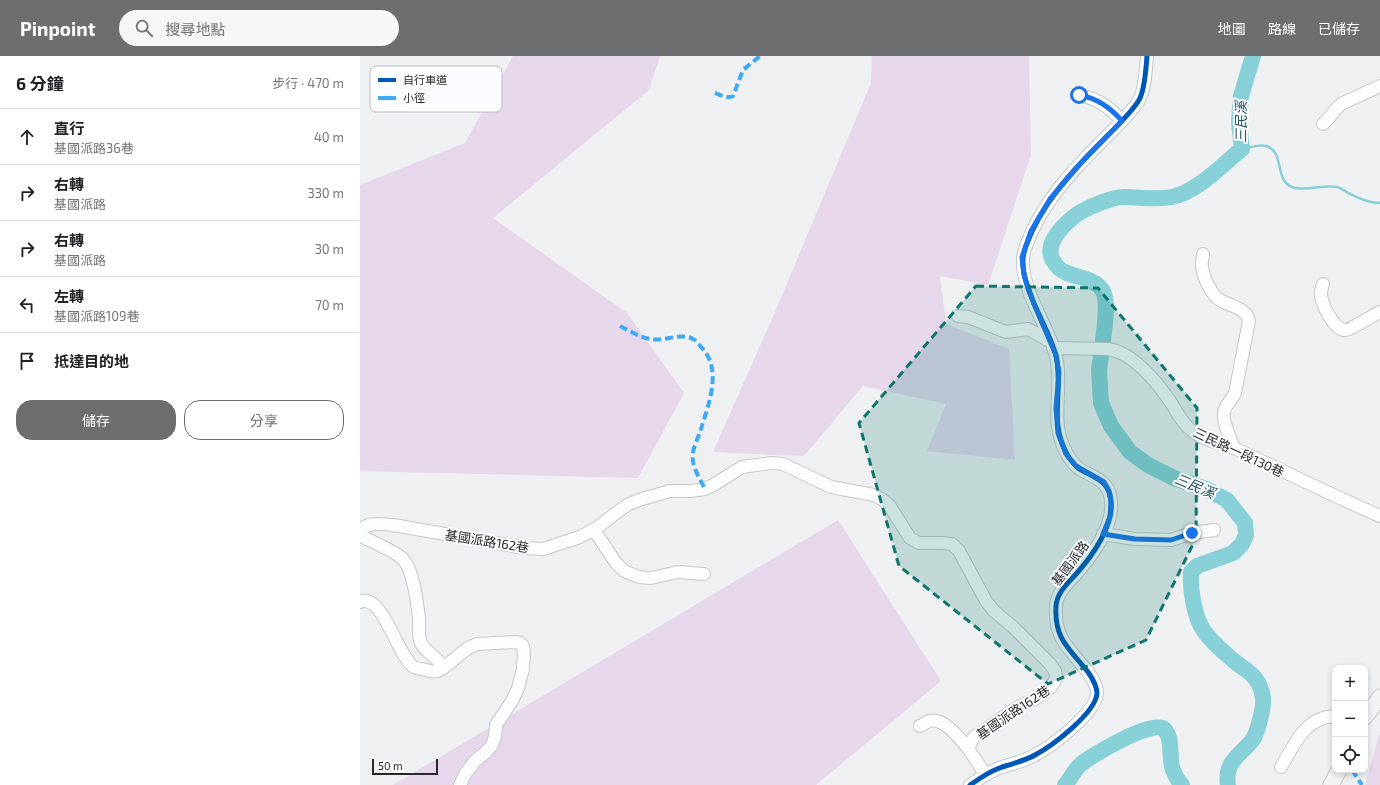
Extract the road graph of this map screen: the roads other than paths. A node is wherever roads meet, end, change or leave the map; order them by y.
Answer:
1 (1147, 56) edge
2 (1380, 86) edge
3 (1079, 95) dead end
4 (1122, 121) junction
5 (1323, 124) dead end
6 (1203, 254) dead end
7 (1323, 284) dead end
8 (1380, 312) edge
9 (958, 316) dead end
10 (1052, 345) junction
11 (1234, 448) junction
12 (1380, 516) edge
13 (594, 530) junction
14 (1214, 530) dead end
15 (1103, 534) junction
16 (704, 574) dead end
17 (360, 602) edge
18 (443, 668) junction
19 (1380, 697) edge
20 (1368, 713) edge
21 (1332, 717) edge
22 (920, 726) dead end
23 (968, 748) junction
24 (1281, 767) dead end
25 (1337, 773) edge
26 (985, 774) junction
27 (460, 785) edge
28 (970, 785) edge
29 (1331, 785) edge

1 - 4 street, 基國派路
2 - 5 street
3 - 4 street
4 - 10 street, 基國派路
6 - 11 street
7 - 8 street
9 - 10 street
10 - 11 street, 三民路一段130巷
10 - 15 street, 基國派路
11 - 12 street, 三民路一段130巷
13 - 16 street
13 - 18 street, 基國派路162巷
13 - 23 street, 基國派路162巷
14 - 15 street
15 - 26 street, 基國派路
17 - 18 street
18 - 27 street
19 - 20 main road
21 - 24 street
22 - 23 street
23 - 26 street, 基國派路162巷
25 - 29 main road
26 - 28 street, 基國派路

